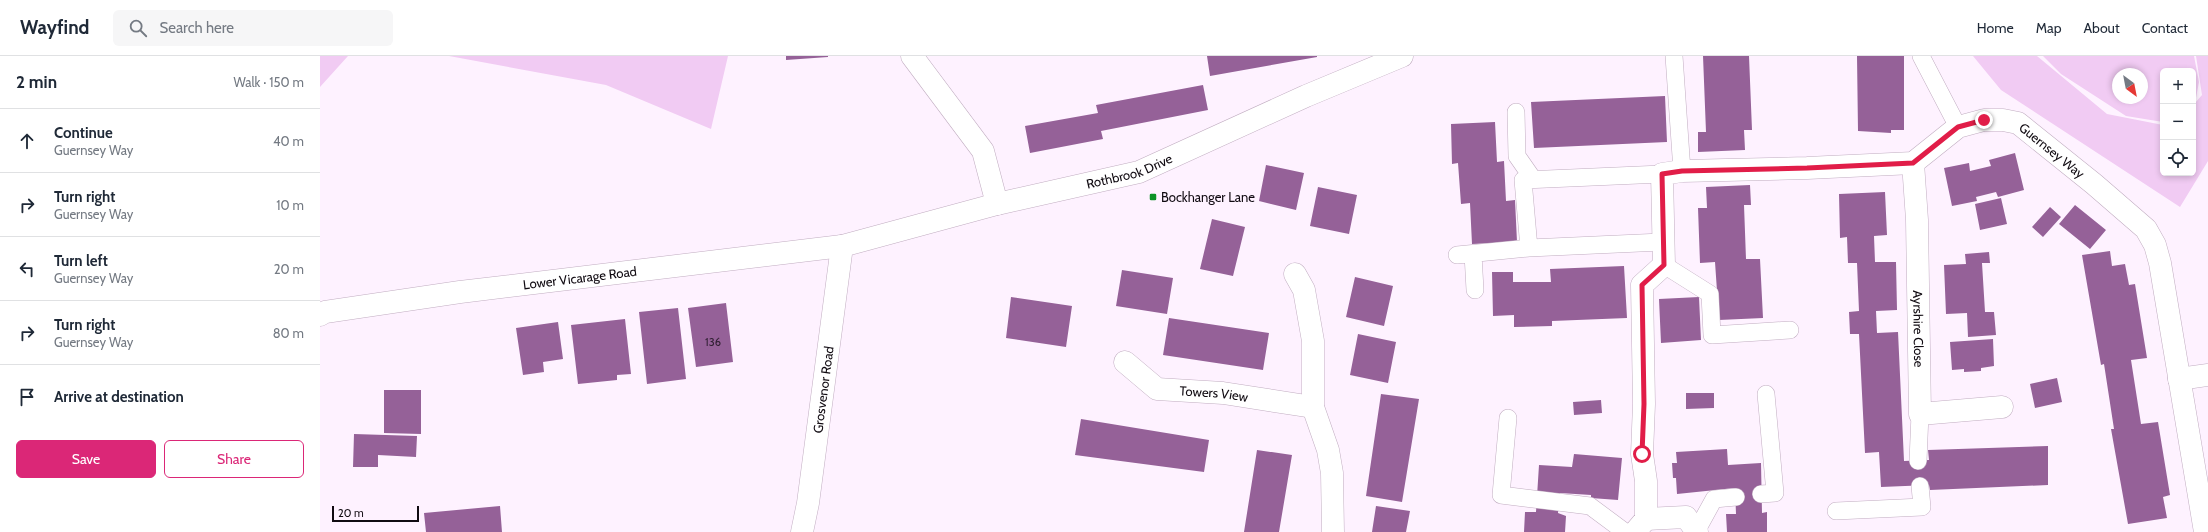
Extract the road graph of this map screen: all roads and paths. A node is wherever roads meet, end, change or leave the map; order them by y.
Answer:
1 (912, 56) edge
2 (1402, 56) edge
3 (1674, 56) edge
4 (1921, 56) edge
5 (1516, 112) dead end
6 (1958, 127) junction
7 (1913, 163) junction
8 (1672, 172) junction
9 (1533, 179) junction
10 (997, 204) junction
11 (1662, 242) junction
12 (842, 246) junction
13 (1529, 248) junction
14 (1664, 265) junction
15 (1295, 274) dead end
16 (1475, 290) dead end
17 (320, 315) edge
18 (1790, 330) dead end
19 (1125, 362) dead end
20 (2208, 375) edge
21 (2179, 379) junction
22 (1766, 394) dead end
23 (1312, 407) junction
24 (2002, 407) dead end
25 (1920, 414) junction
26 (1508, 418) dead end
27 (1918, 460) dead end
28 (1920, 486) dead end
29 (1761, 494) dead end
30 (1736, 497) dead end
31 (1836, 511) dead end
32 (1640, 525) edge
33 (1697, 531) edge
34 (802, 532) edge
35 (1333, 532) edge
36 (1625, 532) edge
37 (2205, 532) edge

1 - 10 street
2 - 10 street, Rothbrook Drive
3 - 8 lane
4 - 6 lane
5 - 9 lane
6 - 7 street, Guernsey Way
6 - 21 street, Guernsey Way
7 - 8 street
7 - 25 street, Ayrshire Close
8 - 9 lane
8 - 11 street
9 - 13 lane
10 - 12 street, Rothbrook Drive
11 - 13 lane
11 - 14 street
12 - 17 street, Lower Vicarage Road
12 - 34 street, Grosvenor Road
13 - 16 lane
14 - 18 lane
14 - 32 street
15 - 23 street
19 - 23 street, Towers View
20 - 21 street
21 - 37 street, Guernsey Way
22 - 29 lane
23 - 35 street
24 - 25 street
25 - 27 lane
26 - 36 lane
28 - 31 lane
30 - 33 lane
32 - 33 street

